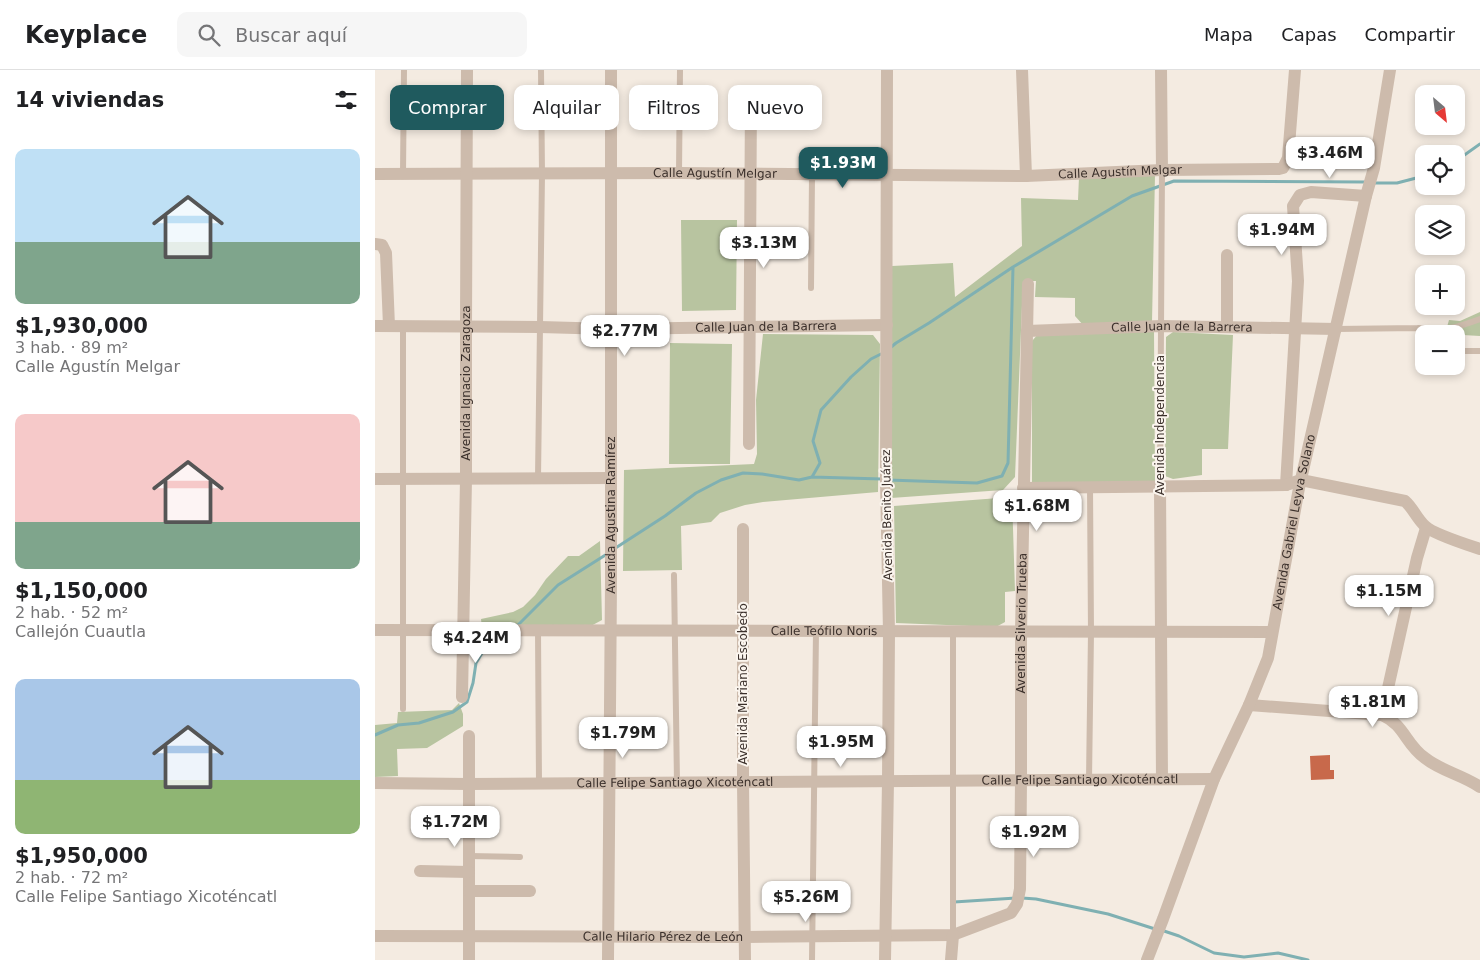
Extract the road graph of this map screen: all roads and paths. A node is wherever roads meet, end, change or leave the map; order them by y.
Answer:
1 (404, 70) edge
2 (467, 70) edge
3 (541, 70) edge
4 (611, 70) edge
5 (680, 70) edge
6 (887, 70) edge
7 (1022, 70) edge
8 (1161, 70) edge
9 (1295, 70) edge
10 (1390, 70) edge
11 (751, 130) edge
12 (1161, 170) junction
13 (679, 173) junction
14 (375, 174) edge
15 (403, 174) junction
16 (466, 174) junction
17 (542, 174) junction
18 (612, 174) junction
19 (751, 174) junction
20 (812, 175) junction
21 (887, 175) junction
22 (1026, 176) junction
23 (1367, 193) junction
24 (375, 244) edge
25 (1227, 255) dead end
26 (1028, 284) dead end
27 (811, 288) dead end
28 (1480, 319) edge
29 (887, 325) junction
30 (1463, 325) edge
31 (375, 326) edge
32 (389, 326) junction
33 (403, 326) junction
34 (1161, 326) junction
35 (465, 327) junction
36 (540, 327) junction
37 (749, 327) junction
38 (1227, 327) junction
39 (1296, 328) junction
40 (1415, 328) edge
41 (611, 329) junction
42 (1336, 329) junction
43 (1027, 330) junction
44 (1465, 351) edge
45 (1480, 352) edge
46 (749, 444) dead end
47 (538, 478) junction
48 (611, 478) junction
49 (375, 479) edge
50 (403, 479) junction
51 (466, 479) junction
52 (1301, 480) junction
53 (1286, 485) junction
54 (1090, 487) junction
55 (1160, 487) junction
56 (1023, 488) junction
57 (1426, 528) junction
58 (743, 529) dead end
59 (1480, 550) edge
60 (675, 575) dead end
61 (375, 630) edge
62 (403, 630) junction
63 (463, 630) junction
64 (538, 630) junction
65 (611, 630) junction
66 (675, 631) junction
67 (743, 631) junction
68 (816, 631) junction
69 (889, 632) junction
70 (953, 632) junction
71 (1021, 632) junction
72 (1091, 632) junction
73 (1161, 632) junction
74 (1272, 632) junction
75 (462, 697) dead end
76 (1249, 705) junction
77 (403, 709) dead end
78 (1381, 715) junction
79 (469, 736) dead end
80 (1162, 779) junction
81 (1214, 779) junction
82 (1021, 780) junction
83 (1089, 780) junction
84 (888, 781) junction
85 (952, 781) junction
86 (743, 782) junction
87 (815, 782) junction
88 (609, 783) junction
89 (677, 783) junction
90 (375, 784) edge
91 (469, 784) junction
92 (539, 784) junction
93 (1480, 786) edge
94 (469, 856) junction
95 (520, 856) dead end
96 (420, 871) dead end
97 (469, 872) junction
98 (469, 891) junction
99 (530, 891) dead end
100 (1006, 916) joint
101 (885, 935) junction
102 (953, 935) junction
103 (375, 936) edge
104 (469, 936) junction
105 (608, 937) junction
106 (745, 937) junction
107 (812, 937) junction
108 (469, 960) edge
109 (608, 960) edge
110 (745, 960) edge
111 (812, 960) edge
112 (885, 960) edge
113 (951, 960) edge
114 (1147, 960) edge

1 - 15 lane
2 - 16 street, Avenida Ignacio Zaragoza
3 - 17 lane
4 - 18 street, Avenida Agustina Ramírez
5 - 13 lane
6 - 21 street, Avenida Benito Juárez
7 - 22 street
8 - 12 street, Avenida Independencia
9 - 12 street, Calle Agustín Melgar
10 - 23 street, Avenida Gabriel Leyva Solano
11 - 19 street
12 - 22 street, Calle Agustín Melgar
12 - 34 lane, Avenida Independencia
13 - 18 street, Calle Agustín Melgar
13 - 19 street, Calle Agustín Melgar
14 - 15 street, Calle Agustín Melgar
15 - 16 street, Calle Agustín Melgar
16 - 17 street, Calle Agustín Melgar
16 - 35 street, Avenida Ignacio Zaragoza
17 - 18 street, Calle Agustín Melgar
17 - 36 lane
18 - 41 street, Avenida Agustina Ramírez
19 - 20 street, Calle Agustín Melgar
19 - 37 street
20 - 21 street, Calle Agustín Melgar
20 - 27 lane
21 - 22 street, Calle Agustín Melgar
21 - 29 street, Avenida Benito Juárez
23 - 39 street
23 - 42 street, Avenida Gabriel Leyva Solano
24 - 32 street
25 - 38 street
26 - 43 street, Avenida Silverio Trueba
28 - 30 lane
29 - 37 street, Calle Juan de la Barrera
29 - 69 street, Avenida Benito Juárez
31 - 32 street, Calle Juan de la Barrera
32 - 33 street, Calle Juan de la Barrera
33 - 35 street, Calle Juan de la Barrera
33 - 50 lane
34 - 38 street, Calle Juan de la Barrera
34 - 43 street, Calle Juan de la Barrera
34 - 55 lane, Avenida Independencia
35 - 36 street, Calle Juan de la Barrera
35 - 51 street, Avenida Ignacio Zaragoza
36 - 41 street, Calle Juan de la Barrera
36 - 47 lane
37 - 41 street, Calle Juan de la Barrera
37 - 46 street
38 - 39 street, Calle Juan de la Barrera
39 - 42 street, Calle Juan de la Barrera
39 - 53 street
40 - 42 lane
41 - 48 street, Avenida Agustina Ramírez
42 - 52 street, Avenida Gabriel Leyva Solano
43 - 56 street, Avenida Silverio Trueba
44 - 45 lane
47 - 48 street
47 - 51 street
48 - 65 street, Avenida Agustina Ramírez
49 - 50 street
50 - 51 street
50 - 62 lane
51 - 63 street, Avenida Ignacio Zaragoza
52 - 53 street
52 - 57 street
52 - 74 street, Avenida Gabriel Leyva Solano
53 - 55 street
54 - 55 street
54 - 56 street
54 - 72 lane
55 - 73 street, Avenida Independencia
56 - 71 street, Avenida Silverio Trueba
57 - 59 street
57 - 78 street
58 - 67 street, Avenida Mariano Escobedo
60 - 66 lane
61 - 62 street, Calle Teófilo Noris
62 - 63 street, Calle Teófilo Noris
62 - 77 lane
63 - 64 street, Calle Teófilo Noris
63 - 75 street, Avenida Ignacio Zaragoza
64 - 65 street, Calle Teófilo Noris
64 - 92 lane
65 - 66 street, Calle Teófilo Noris
65 - 88 street, Avenida Agustina Ramírez
66 - 67 street, Calle Teófilo Noris
66 - 89 lane
67 - 68 street, Calle Teófilo Noris
67 - 86 street, Avenida Mariano Escobedo
68 - 69 street, Calle Teófilo Noris
68 - 87 lane
69 - 70 street, Calle Teófilo Noris
69 - 84 street, Avenida Benito Juárez
70 - 71 street, Calle Teófilo Noris
70 - 85 lane
71 - 72 street, Calle Teófilo Noris
71 - 82 street, Avenida Silverio Trueba
72 - 73 street, Calle Teófilo Noris
72 - 83 lane
73 - 74 street, Calle Teófilo Noris
73 - 80 street, Avenida Independencia
74 - 76 street, Avenida Gabriel Leyva Solano
76 - 78 street
76 - 81 street, Avenida Gabriel Leyva Solano
78 - 93 street
79 - 91 street
80 - 81 street, Calle Felipe Santiago Xicoténcatl
80 - 83 street, Calle Felipe Santiago Xicoténcatl
81 - 114 street, Avenida Gabriel Leyva Solano
82 - 83 street, Calle Felipe Santiago Xicoténcatl
82 - 85 street, Calle Felipe Santiago Xicoténcatl
82 - 100 street, Avenida Silverio Trueba
84 - 85 street, Calle Felipe Santiago Xicoténcatl
84 - 87 street, Calle Felipe Santiago Xicoténcatl
84 - 101 street, Avenida Benito Juárez
85 - 102 lane
86 - 87 street, Calle Felipe Santiago Xicoténcatl
86 - 89 street, Calle Felipe Santiago Xicoténcatl
86 - 106 street, Avenida Mariano Escobedo
87 - 107 lane
88 - 89 street, Calle Felipe Santiago Xicoténcatl
88 - 92 street, Calle Felipe Santiago Xicoténcatl
88 - 105 street, Avenida Agustina Ramírez
90 - 91 street, Calle Felipe Santiago Xicoténcatl
91 - 92 street, Calle Felipe Santiago Xicoténcatl
91 - 94 street
94 - 95 lane
94 - 97 street
96 - 97 street
97 - 98 street
98 - 99 street
98 - 104 street
100 - 102 street, Calle Hilario Pérez de León
101 - 102 street, Calle Hilario Pérez de León
101 - 107 street, Calle Hilario Pérez de León
101 - 112 street, Avenida Benito Juárez
102 - 113 street
103 - 104 street, Calle Hilario Pérez de León
104 - 105 street, Calle Hilario Pérez de León
104 - 108 street
105 - 106 street, Calle Hilario Pérez de León
105 - 109 street, Avenida Agustina Ramírez
106 - 107 street, Calle Hilario Pérez de León
106 - 110 street, Avenida Mariano Escobedo
107 - 111 lane

